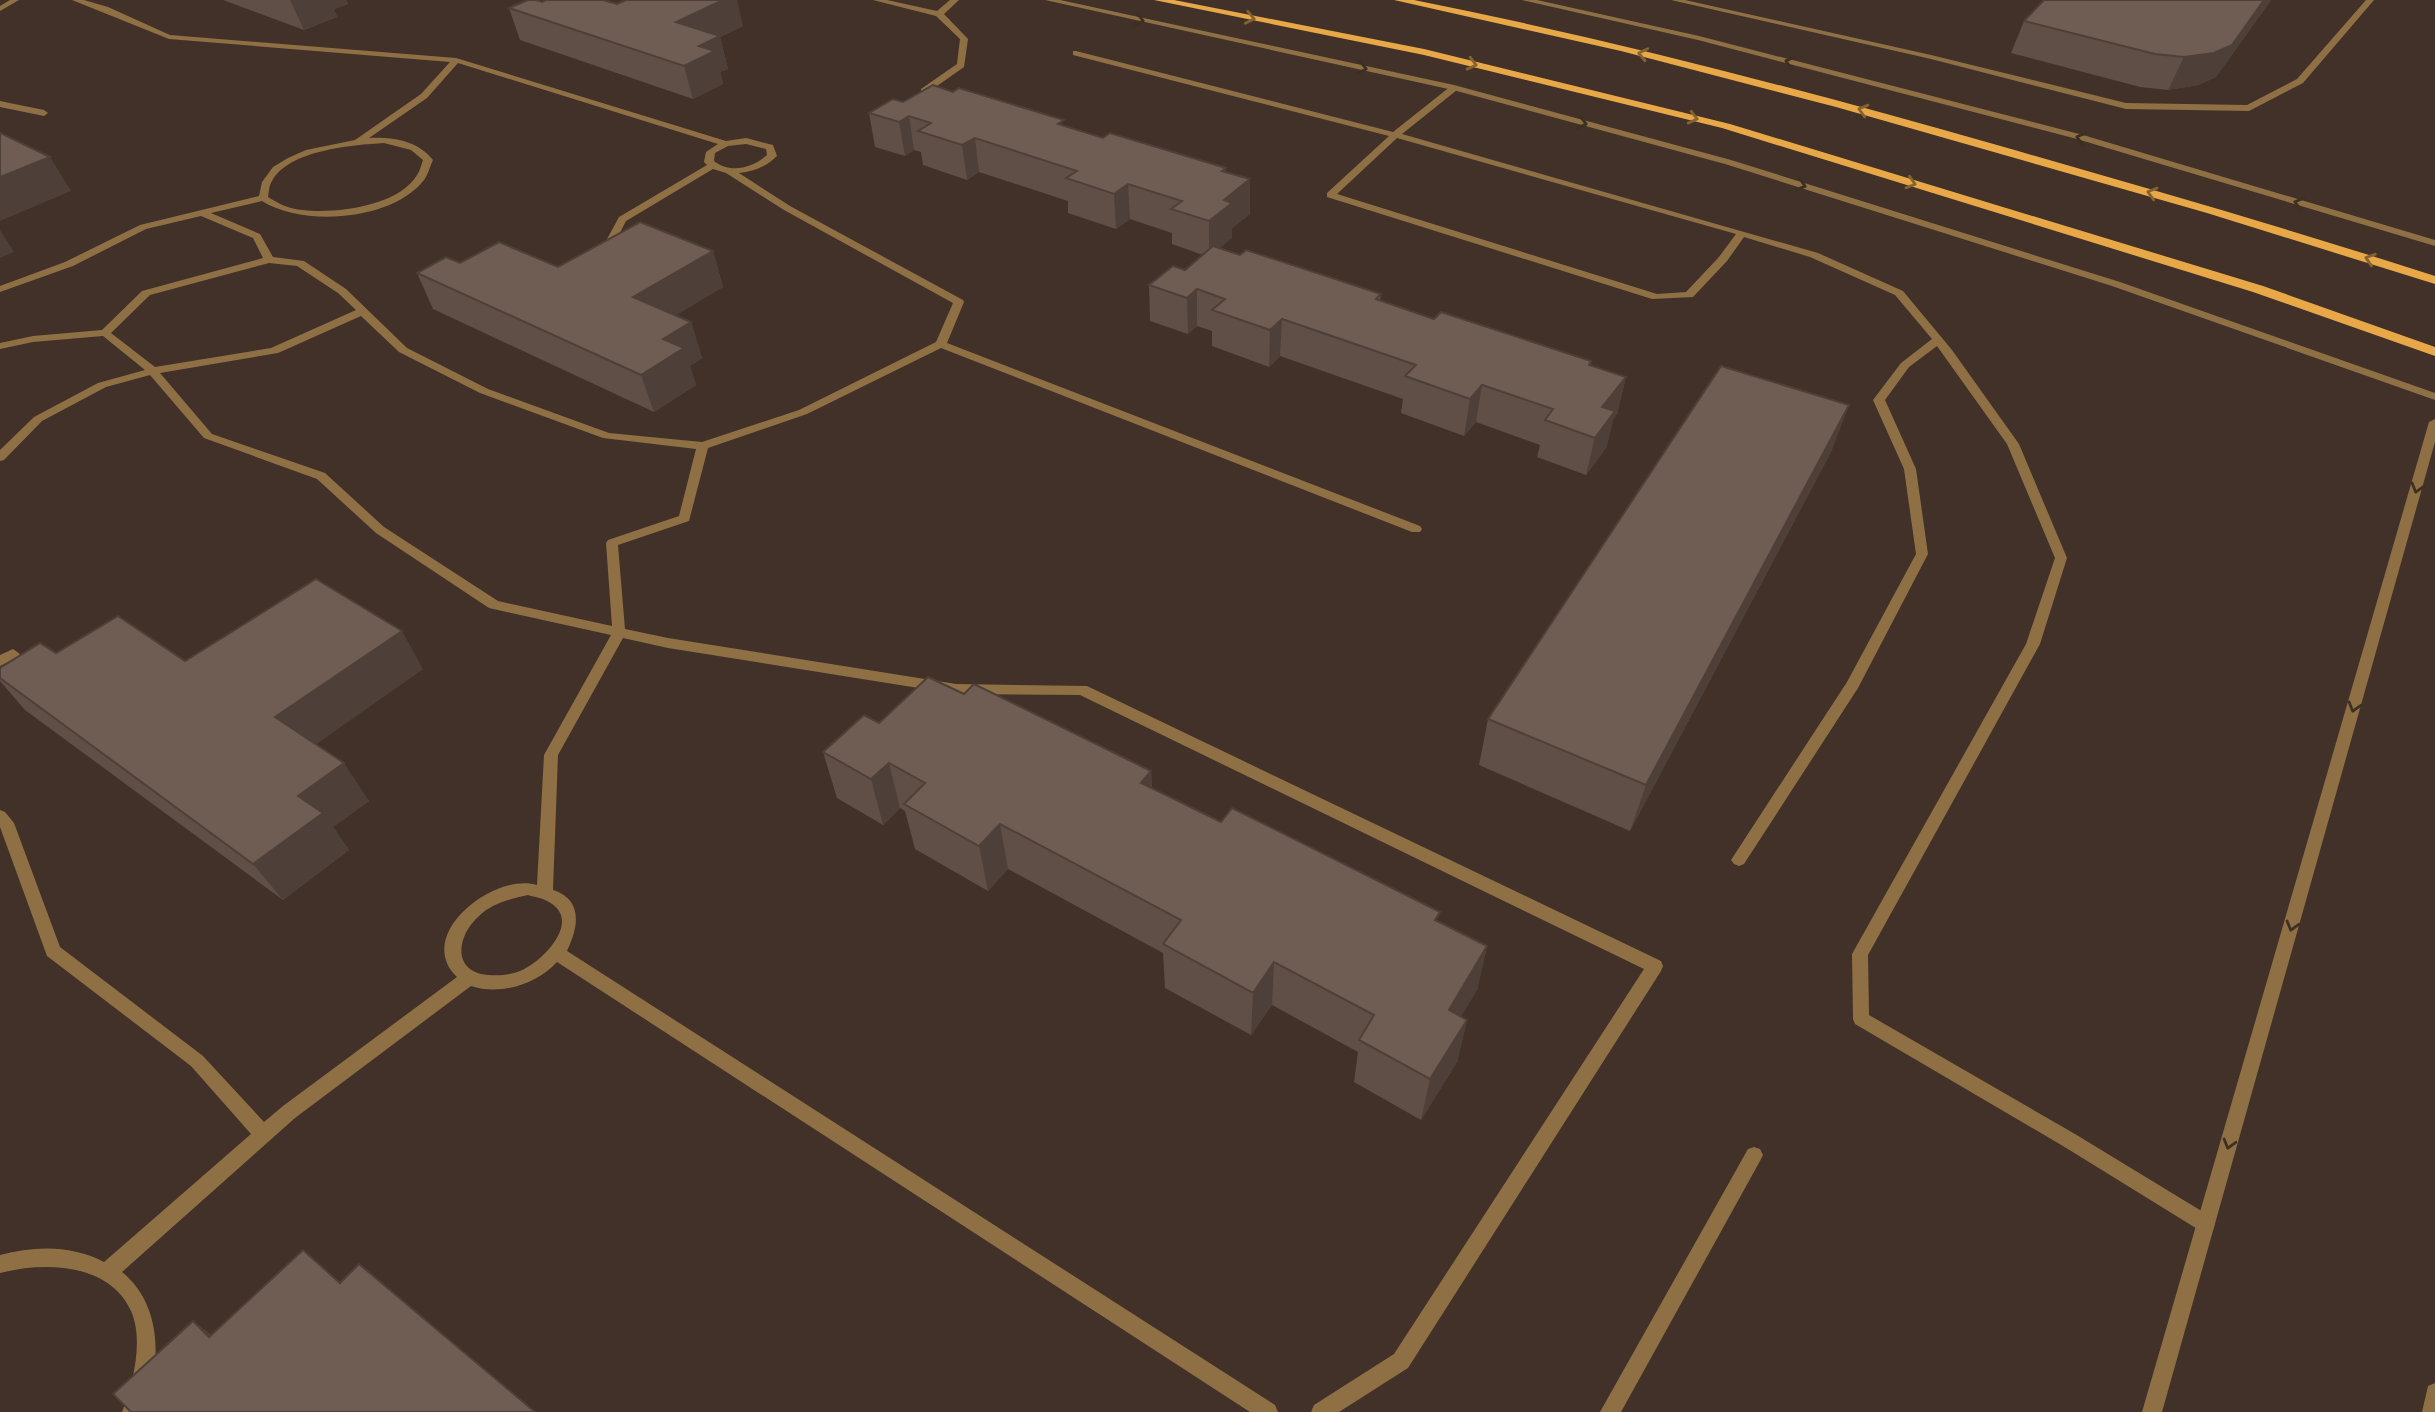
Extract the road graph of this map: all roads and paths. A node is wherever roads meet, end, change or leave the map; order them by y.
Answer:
1 (15, 0) edge
2 (76, 0) edge
3 (877, 0) edge
4 (955, 0) edge
5 (1049, 0) edge
6 (1158, 0) edge
7 (1399, 0) edge
8 (1526, 0) edge
9 (1675, 0) edge
10 (2370, 0) edge
11 (0, 9) edge
12 (939, 14) junction
13 (1076, 54) dead end
14 (456, 60) junction
15 (1454, 88) junction
16 (924, 91) edge
17 (0, 104) edge
18 (44, 113) dead end
19 (1395, 135) junction
20 (359, 141) junction
21 (726, 144) junction
22 (712, 166) junction
23 (729, 171) junction
24 (263, 198) junction
25 (202, 212) junction
26 (1742, 233) junction
27 (2435, 243) edge
28 (603, 256) edge
29 (269, 261) junction
30 (2435, 280) edge
31 (0, 289) edge
32 (363, 311) junction
33 (105, 333) junction
34 (1938, 340) junction
35 (941, 344) junction
36 (0, 346) edge
37 (2435, 352) edge
38 (153, 371) junction
39 (2435, 397) edge
40 (2435, 422) edge
41 (703, 446) junction
42 (0, 457) edge
43 (1416, 529) dead end
44 (620, 632) junction
45 (13, 654) dead end
46 (0, 661) edge
47 (0, 816) edge
48 (1738, 860) dead end
49 (545, 891) junction
50 (557, 953) junction
51 (469, 978) junction
52 (263, 1134) junction
53 (1754, 1155) dead end
54 (2206, 1224) junction
55 (0, 1264) edge
56 (108, 1271) junction
57 (2435, 1393) edge
58 (132, 1412) edge
59 (1268, 1412) edge
60 (1321, 1412) edge
61 (1610, 1412) edge
62 (2152, 1412) edge
63 (2432, 1412) edge

1 - 11 street
2 - 14 street
3 - 12 street
4 - 12 street
5 -> 15 street
6 -> 37 main road
30 -> 7 main road
27 -> 8 street
9 - 10 street
12 - 16 street
13 - 19 street
14 - 20 street
14 - 21 street
15 - 19 street
15 -> 39 street
17 - 18 street
19 - 26 street
19 - 26 street
20 - 24 street
20 - 24 street
21 - 22 street
21 - 23 street
22 - 23 street
22 - 28 street
23 - 35 street
24 - 25 street
25 - 29 street
25 - 31 street
26 - 34 street
29 - 32 street
29 - 33 street
32 - 38 street
32 - 41 street
33 - 36 street
33 - 38 street
34 - 48 street
34 - 54 street
35 - 41 street
35 - 43 street
38 - 42 street
38 - 44 street
40 -> 54 street
41 - 44 street
44 - 49 street
44 - 60 street
45 - 46 street
47 - 52 street
49 - 50 street
49 - 51 street
50 - 51 street
50 - 59 street
51 - 52 street
52 - 56 street
53 - 61 street
54 - 62 street
55 - 56 street
56 - 58 street
57 - 63 street

